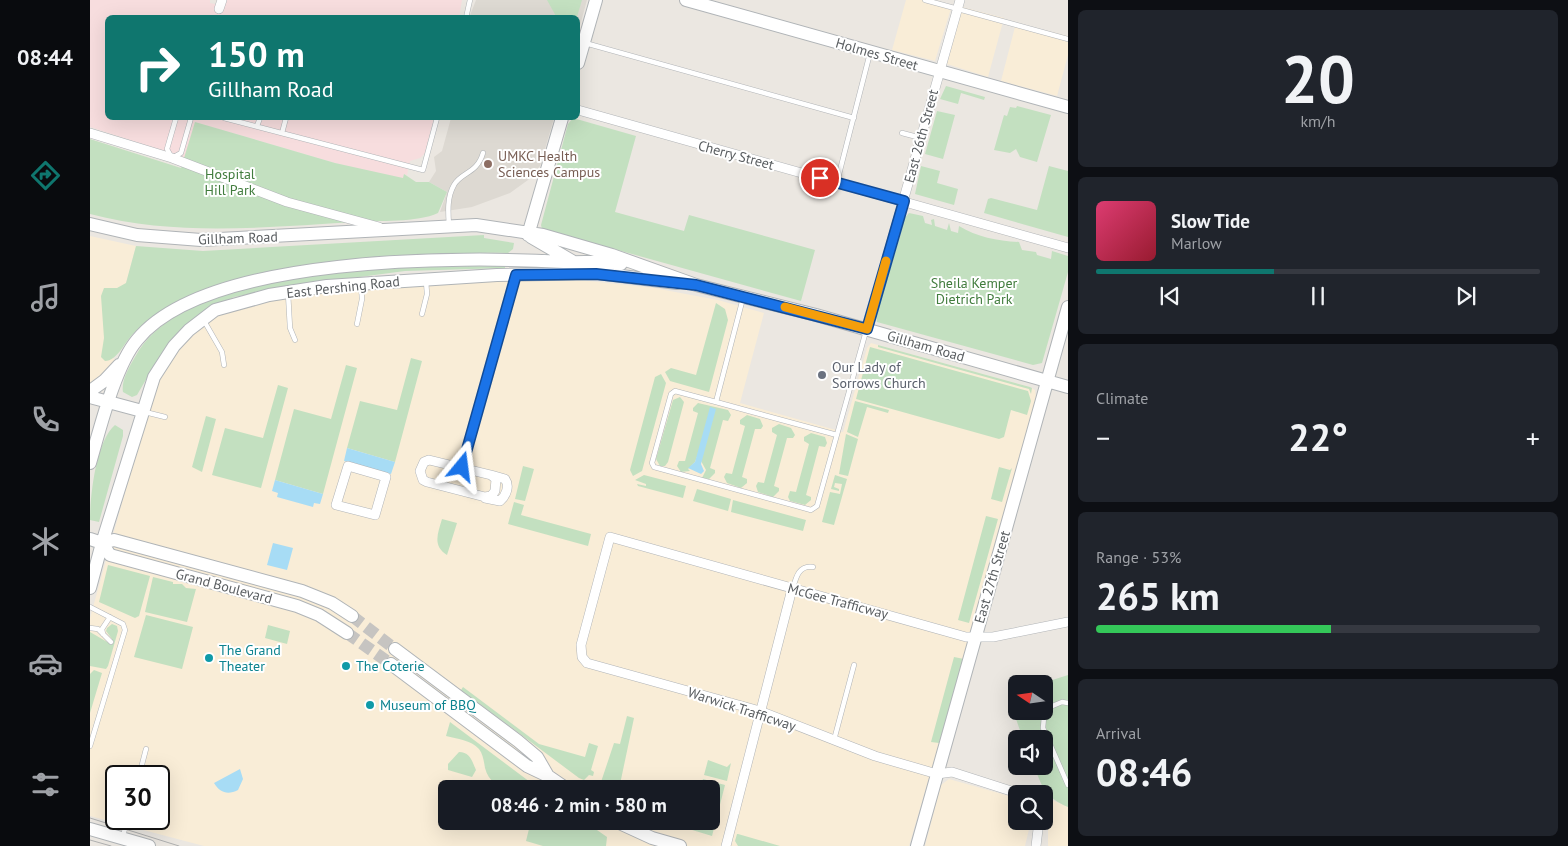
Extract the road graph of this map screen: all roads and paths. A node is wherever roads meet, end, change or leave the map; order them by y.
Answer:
1 (470, 0) edge
2 (596, 0) edge
3 (686, 0) edge
4 (926, 0) edge
5 (700, 2) edge
6 (958, 4) edge
7 (467, 15) edge
8 (1068, 39) edge
9 (584, 42) junction
10 (870, 52) junction
11 (580, 56) edge
12 (939, 71) junction
13 (1068, 107) edge
14 (580, 111) edge
15 (854, 118) junction
16 (175, 120) edge
17 (190, 120) edge
18 (232, 120) edge
19 (259, 120) edge
20 (285, 120) edge
21 (437, 120) edge
22 (561, 120) edge
23 (257, 126) junction
24 (902, 132) dead end
25 (90, 133) edge
26 (282, 133) junction
27 (921, 138) junction
28 (483, 154) dead end
29 (172, 158) junction
30 (837, 182) junction
31 (904, 201) junction
32 (90, 224) edge
33 (449, 227) junction
34 (387, 230) junction
35 (528, 235) junction
36 (1068, 248) edge
37 (521, 260) junction
38 (574, 262) junction
39 (655, 270) junction
40 (596, 274) junction
41 (516, 275) junction
42 (426, 279) junction
43 (361, 284) junction
44 (696, 285) junction
45 (288, 292) junction
46 (743, 296) junction
47 (1068, 307) edge
48 (422, 314) dead end
49 (203, 319) junction
50 (357, 324) dead end
51 (867, 329) junction
52 (295, 340) dead end
53 (126, 358) junction
54 (224, 365) dead end
55 (1048, 380) junction
56 (1068, 387) edge
57 (90, 391) edge
58 (90, 396) edge
59 (108, 401) junction
60 (716, 402) junction
61 (142, 411) junction
62 (165, 417) dead end
63 (837, 435) junction
64 (90, 463) edge
65 (462, 467) junction
66 (373, 516) joint
67 (610, 537) joint
68 (96, 541) edge
69 (813, 567) dead end
70 (91, 580) edge
71 (792, 589) junction
72 (90, 606) edge
73 (352, 616) tunnel mouth
74 (110, 617) junction
75 (1068, 622) edge
76 (90, 628) edge
77 (348, 632) tunnel mouth
78 (103, 634) junction
79 (975, 638) junction
80 (111, 642) dead end
81 (395, 649) tunnel mouth
82 (391, 664) tunnel mouth
83 (854, 664) dead end
84 (1068, 702) edge
85 (760, 711) junction
86 (834, 740) junction
87 (90, 746) edge
88 (146, 749) dead end
89 (142, 765) edge
90 (937, 774) junction
91 (548, 776) junction
92 (554, 780) edge
93 (1068, 785) edge
94 (1008, 790) edge
95 (90, 829) edge
96 (125, 830) edge
97 (635, 830) edge
98 (1038, 830) edge
99 (122, 838) junction
100 (150, 846) edge
101 (680, 846) edge
102 (726, 846) edge
103 (917, 846) edge
104 (1036, 846) edge

1 - 7 lane
2 - 9 main road
3 - 5 main road, Holmes Street
4 - 6 lane
5 - 10 main road, Holmes Street
6 - 8 lane
6 - 12 street, East 26th Street
9 - 11 main road
9 - 15 lane
10 - 12 main road, Holmes Street
10 - 15 lane
12 - 13 main road, Holmes Street
12 - 27 street, East 26th Street
14 - 30 street, Cherry Street
15 - 30 lane
16 - 29 lane
17 - 29 lane
18 - 23 lane
19 - 23 lane
20 - 26 lane
21 - 26 lane
22 - 35 main road
23 - 26 lane
24 - 27 lane
25 - 29 street
27 - 31 street, East 26th Street
28 - 33 lane
29 - 34 street
30 - 31 street, Cherry Street
31 - 36 street, Cherry Street
31 - 51 street, East 26th Street
32 - 34 main road, Gillham Road
33 - 34 main road, Gillham Road
33 - 35 main road, Gillham Road
35 - 38 main road
35 - 39 main road, Gillham Road
37 - 38 main road, Gillham Road
37 - 41 main road
37 - 53 main road, East Pershing Road
38 - 39 main road, Gillham Road
38 - 40 main road
39 - 44 main road, Gillham Road
40 - 41 main road, Gillham Road
40 - 44 main road, Gillham Road
41 - 42 main road, East Pershing Road
41 - 65 street
42 - 43 main road, East Pershing Road
42 - 48 lane
43 - 45 main road, East Pershing Road
43 - 50 lane
44 - 46 main road, Gillham Road
45 - 49 main road, East Pershing Road
45 - 52 lane
46 - 51 main road, Gillham Road
46 - 60 lane
47 - 55 main road, East 27th Street
49 - 54 lane
49 - 61 main road, East Pershing Road
51 - 55 main road, Gillham Road
51 - 63 lane
53 - 57 main road
53 - 59 main road, East Pershing Road
55 - 56 main road, Gillham Road
55 - 79 main road, East 27th Street
58 - 59 main road
59 - 61 main road
59 - 64 main road, East Pershing Road
60 - 63 lane
60 - 63 lane
61 - 62 lane
61 - 68 main road, East Pershing Road
65 - 65 street
66 - 66 street
67 - 71 street, McGee Trafficway
67 - 85 street, Warwick Trafficway
68 - 70 main road, East Pershing Road
68 - 73 main road, Grand Boulevard
68 - 77 main road, Grand Boulevard
69 - 71 lane
71 - 79 street, McGee Trafficway
71 - 85 street
72 - 74 lane
74 - 78 lane
74 - 87 lane
75 - 79 street, McGee Trafficway
76 - 78 lane
78 - 80 lane
79 - 90 main road, East 27th Street
81 - 91 main road
82 - 91 main road
83 - 86 lane
84 - 93 lane
85 - 86 street, Warwick Trafficway
85 - 102 street
86 - 90 street, Warwick Trafficway
88 - 89 lane
90 - 94 street, Warwick Trafficway
90 - 103 main road, East 27th Street
91 - 92 main road
95 - 99 main road
96 - 99 lane
97 - 101 main road
98 - 104 street
99 - 100 main road

